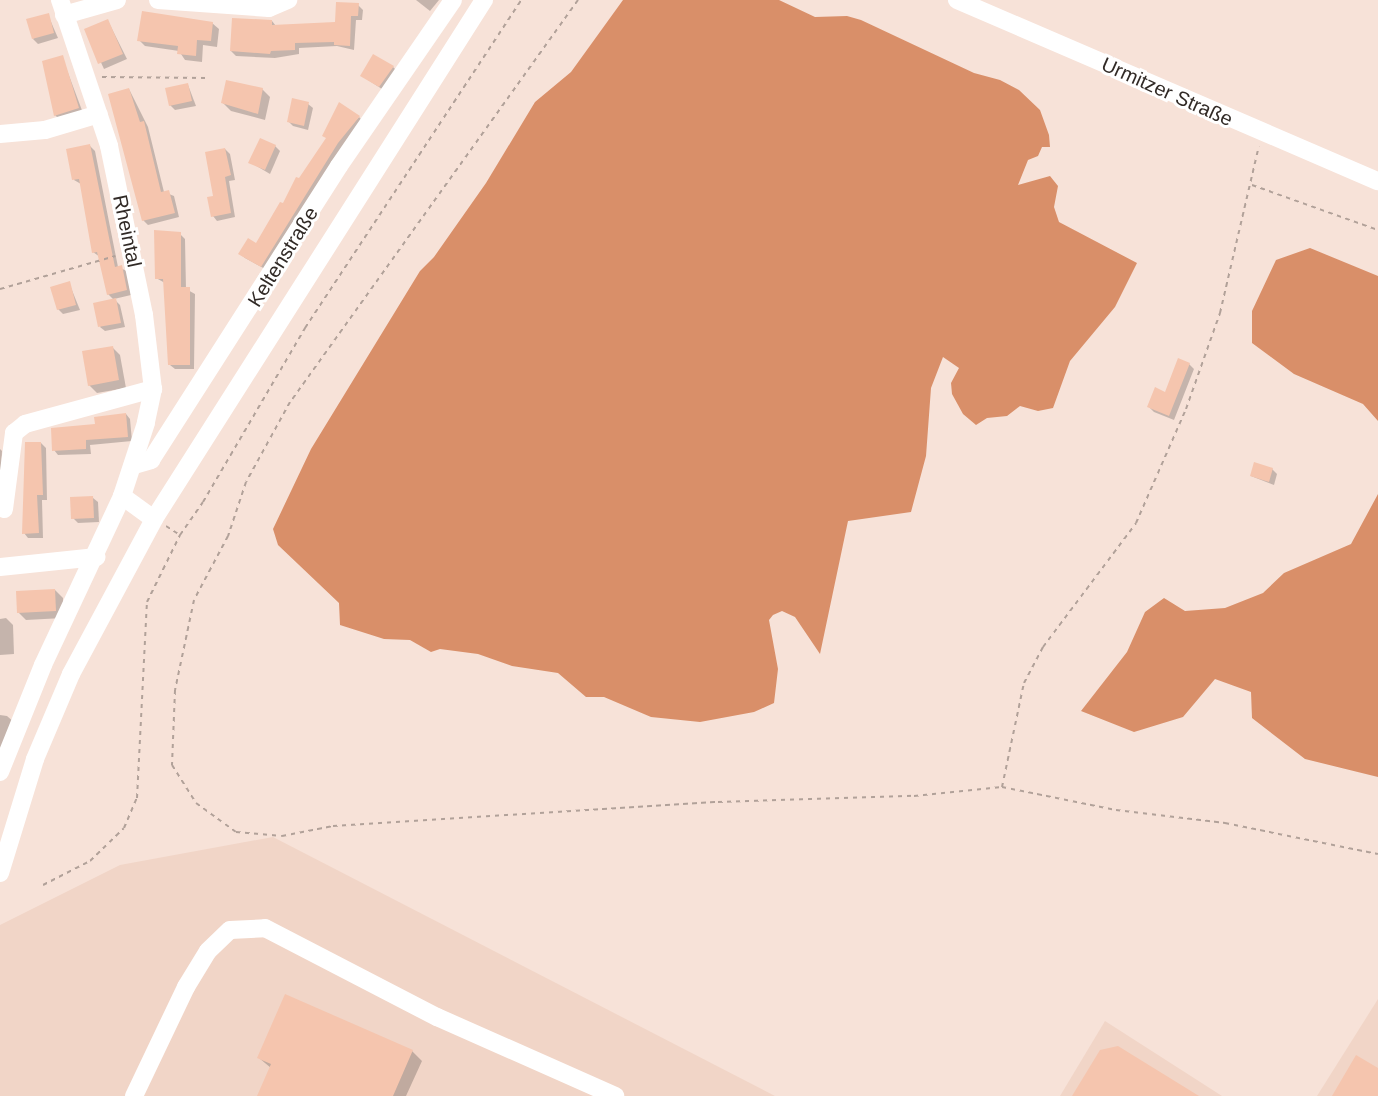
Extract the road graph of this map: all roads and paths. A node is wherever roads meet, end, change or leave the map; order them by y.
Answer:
1 (117, 0) edge
2 (158, 0) edge
3 (288, 0) edge
4 (453, 0) edge
5 (484, 0) edge
6 (521, 0) edge
7 (578, 0) edge
8 (957, 0) edge
9 (62, 7) edge
10 (87, 77) junction
11 (207, 78) dead end
12 (99, 114) junction
13 (1257, 131) junction
14 (0, 134) edge
15 (1378, 181) edge
16 (1252, 185) junction
17 (1378, 230) edge
18 (132, 251) junction
19 (0, 289) edge
20 (153, 389) junction
21 (134, 465) junction
22 (122, 496) junction
23 (4, 509) dead end
24 (154, 519) junction
25 (180, 535) junction
26 (96, 557) junction
27 (0, 567) edge
28 (0, 772) edge
29 (1002, 787) junction
30 (1378, 854) edge
31 (0, 873) edge
32 (43, 885) dead end
33 (134, 1096) edge
34 (615, 1096) edge

1 - 9 street
2 - 3 street
4 - 21 street, Keltenstraße
5 - 24 street
6 - 25 path
7 - 29 path
8 - 13 street, Urmitzer Straße
9 - 10 street, Rheintal
10 - 11 path
10 - 12 street, Rheintal
12 - 14 street
12 - 18 street, Rheintal
13 - 15 street, Urmitzer Straße
13 - 16 path
16 - 17 path
16 - 29 path
18 - 19 path
18 - 20 street, Rheintal
20 - 21 street, Rheintal
20 - 23 street
21 - 22 street, Rheintal
22 - 24 street
22 - 26 street, Rheintal
24 - 25 path
24 - 31 street
25 - 32 path
26 - 27 street
26 - 28 street, Rheintal
29 - 30 path
33 - 34 street

